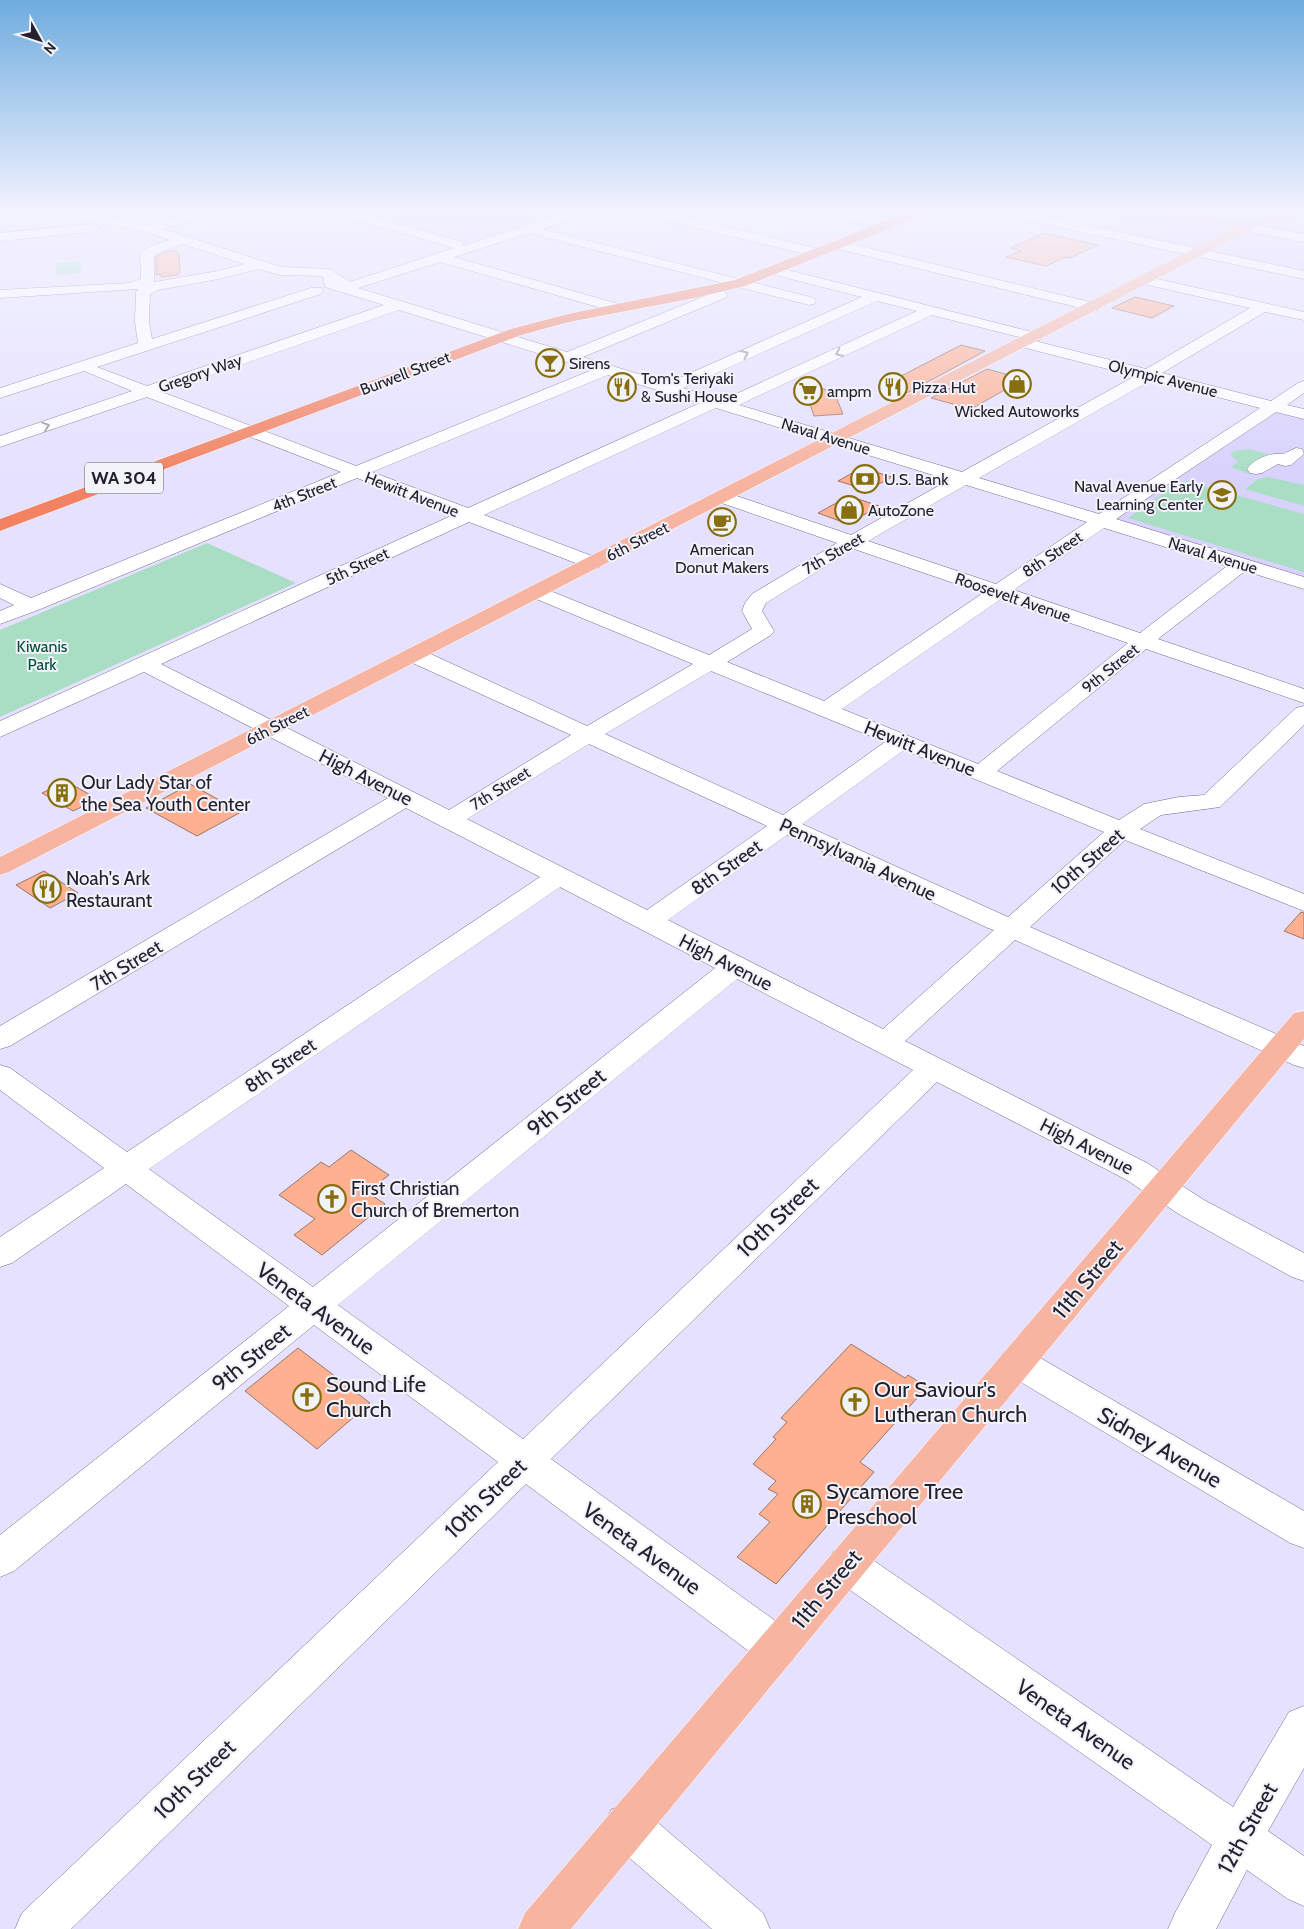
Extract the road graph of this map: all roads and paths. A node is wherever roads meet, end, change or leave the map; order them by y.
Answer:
1 (143, 298) edge
2 (294, 298) edge
3 (381, 298) edge
4 (582, 298) edge
5 (672, 298) edge
6 (713, 298) edge
7 (797, 298) edge
8 (871, 298) edge
9 (884, 298) edge
10 (1060, 298) edge
11 (1109, 298) edge
12 (1223, 298) edge
13 (808, 301) dead end
14 (399, 304) junction
15 (1093, 306) junction
16 (1262, 307) junction
17 (617, 308) junction
18 (931, 310) junction
19 (1304, 316) edge
20 (503, 336) junction
21 (1029, 340) junction
22 (146, 346) junction
23 (568, 357) junction
24 (608, 369) junction
25 (91, 370) dead end
26 (1150, 374) junction
27 (1304, 386) edge
28 (669, 388) junction
29 (145, 391) junction
30 (0, 393) edge
31 (720, 403) junction
32 (1273, 406) junction
33 (1304, 414) edge
34 (249, 431) junction
35 (836, 439) junction
36 (0, 442) edge
37 (356, 472) junction
38 (966, 479) junction
39 (722, 497) junction
40 (468, 515) junction
41 (1101, 521) junction
42 (0, 525) edge
43 (852, 542) junction
44 (594, 563) junction
45 (1242, 564) junction
46 (1304, 583) edge
47 (0, 590) edge
48 (536, 592) junction
49 (998, 592) junction
50 (31, 606) junction
51 (0, 618) edge
52 (1143, 641) junction
53 (414, 655) junction
54 (711, 663) junction
55 (144, 664) junction
56 (1304, 696) edge
57 (827, 709) junction
58 (1304, 713) edge
59 (270, 728) junction
60 (0, 730) edge
61 (586, 735) junction
62 (901, 742) junction
63 (981, 773) junction
64 (406, 798) junction
65 (449, 820) junction
66 (784, 825) junction
67 (1121, 830) junction
68 (0, 867) edge
69 (559, 876) junction
70 (1304, 903) edge
71 (648, 922) junction
72 (1012, 929) junction
73 (735, 966) junction
74 (1304, 1020) edge
75 (0, 1039) edge
76 (885, 1043) junction
77 (1292, 1053) edge
78 (933, 1068) junction
79 (0, 1075) edge
80 (127, 1168) junction
81 (1162, 1190) junction
82 (0, 1254) edge
83 (1304, 1268) edge
84 (314, 1306) junction
85 (1017, 1362) junction
86 (524, 1461) junction
87 (1304, 1531) edge
88 (0, 1559) edge
89 (847, 1565) junction
90 (777, 1647) junction
91 (1304, 1728) edge
92 (627, 1826) junction
93 (1240, 1838) junction
94 (1304, 1884) edge
95 (38, 1929) edge
96 (541, 1929) edge
97 (748, 1929) edge
98 (1191, 1929) edge

1 - 22 street
2 - 22 street
3 - 14 street, Naval Avenue
4 - 17 street
5 - 17 highway, Burwell Street / WA 304
6 - 23 street
7 - 13 street
28 -> 8 street
9 - 18 street, Olympic Avenue
10 - 15 street
11 - 15 main road, 6th Street
12 - 16 street
14 - 20 street, Naval Avenue
14 - 29 street, Gregory Way
15 - 21 main road, 6th Street
16 - 19 street
16 - 26 street, 7th Street
17 - 20 highway, Burwell Street / WA 304
18 - 21 street, Olympic Avenue
18 -> 31 street, 5th Street
20 - 23 street, Naval Avenue
20 - 34 highway, Burwell Street / WA 304
21 - 26 street, Olympic Avenue
21 - 35 main road, 6th Street
22 - 30 street
23 - 24 street, Naval Avenue
24 - 28 street, Naval Avenue
24 - 37 street, 4th Street
25 - 29 street, Hewitt Avenue
26 - 32 street, Olympic Avenue
26 - 38 street, 7th Street
27 - 32 street, 8th Street
28 - 31 street, Naval Avenue
29 - 34 street, Hewitt Avenue
36 -> 29 street, Gregory Way
31 - 35 street, Naval Avenue
31 - 40 street, 5th Street
32 - 33 street, Olympic Avenue
32 - 41 street, 8th Street
34 - 37 street, Hewitt Avenue
34 - 42 highway, Burwell Street / WA 304
35 - 38 street, Naval Avenue
35 - 39 main road, 6th Street
37 - 40 street, Hewitt Avenue
37 - 50 street, 4th Street
38 - 41 street, Naval Avenue
38 - 43 street, 7th Street
39 - 43 street, Roosevelt Avenue
39 - 44 main road, 6th Street
40 - 44 street, Hewitt Avenue
40 - 55 street, 5th Street
41 - 45 street, Naval Avenue
41 - 49 street, 8th Street
43 - 49 street, Roosevelt Avenue
43 - 54 street, 7th Street
44 - 48 main road, 6th Street
45 - 46 street, Naval Avenue
45 - 52 street, 9th Street
47 - 50 street
48 - 53 main road, 6th Street
48 - 54 street, Hewitt Avenue
49 - 52 street, Roosevelt Avenue
49 - 57 street, 8th Street
50 - 51 street, 4th Street
52 - 56 street, Roosevelt Avenue
52 - 63 street, 9th Street
53 - 59 main road, 6th Street
53 - 61 street, Pennsylvania Avenue
54 - 57 street, Hewitt Avenue
54 - 61 street, 7th Street
55 - 59 street, High Avenue
55 - 60 street, 5th Street
57 - 62 street, Hewitt Avenue
58 - 67 street, 10th Street
59 - 64 street, High Avenue
59 - 68 main road, 6th Street
61 - 65 street, 7th Street
61 - 66 street, Pennsylvania Avenue
62 - 63 street, Hewitt Avenue
62 - 66 street, 8th Street
63 - 67 street, Hewitt Avenue
64 - 65 street, High Avenue
64 - 75 street, 7th Street
65 - 69 street, High Avenue
66 - 71 street, 8th Street
66 - 72 street, Pennsylvania Avenue
67 - 70 street, Hewitt Avenue
67 - 72 street, 10th Street
69 - 71 street, High Avenue
69 - 80 street, 8th Street
71 - 73 street, High Avenue
72 - 76 street, 10th Street
72 - 77 street, Pennsylvania Avenue
73 - 76 street, High Avenue
73 - 84 street, 9th Street
74 - 77 main road, 11th Street
76 - 78 street, High Avenue
77 - 81 main road, 11th Street
78 - 81 street, High Avenue
78 - 86 street, 10th Street
79 - 80 street, Veneta Avenue
80 - 82 street, 8th Street
80 - 84 street, Veneta Avenue
81 - 83 street, High Avenue
81 - 85 main road, 11th Street
84 - 86 street, Veneta Avenue
84 - 88 street, 9th Street
85 - 87 street, Sidney Avenue
85 - 89 main road, 11th Street
86 - 90 street, Veneta Avenue
86 - 95 street, 10th Street
89 - 90 main road, 11th Street
89 - 93 street, Veneta Avenue
90 - 92 main road, 11th Street
91 - 93 street, 12th Street
92 - 96 main road, 11th Street
92 - 97 street
93 - 94 street, Veneta Avenue
93 - 98 street, 12th Street

